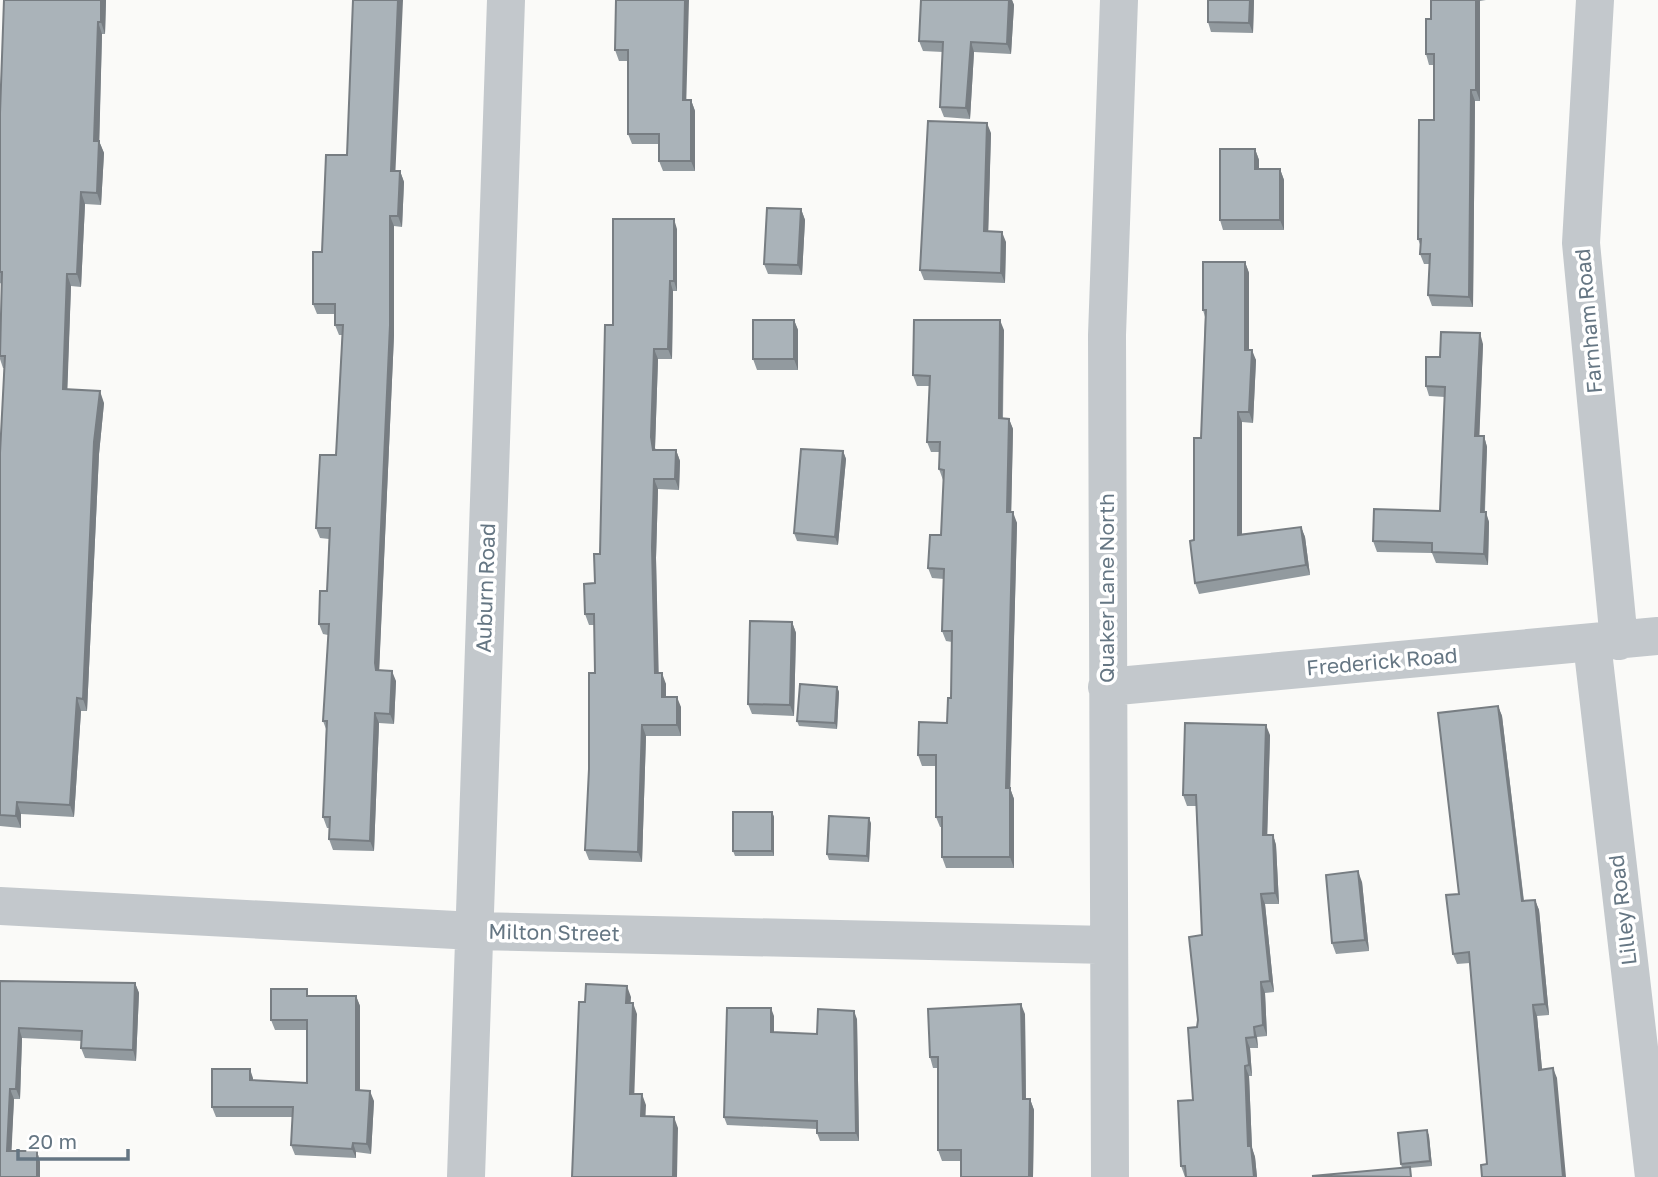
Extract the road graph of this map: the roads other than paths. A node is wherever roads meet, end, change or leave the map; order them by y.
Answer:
1 (506, 0) edge
2 (1119, 0) edge
3 (1595, 0) edge
4 (1658, 636) edge
5 (1606, 642) junction
6 (1107, 687) junction
7 (0, 906) edge
8 (474, 931) junction
9 (1109, 945) junction
10 (466, 1177) edge
11 (1110, 1177) edge
12 (1654, 1177) edge

1 - 8 street, Auburn Road
2 - 6 street, Quaker Lane North
3 - 5 street, Farnham Road
4 - 5 street, Frederick Road
5 - 6 street, Frederick Road
5 - 12 street, Lilley Road
6 - 9 street, Quaker Lane North
7 - 8 street, Milton Street
8 - 9 street, Milton Street
8 - 10 street, Auburn Road
9 - 11 street, Quaker Lane North

